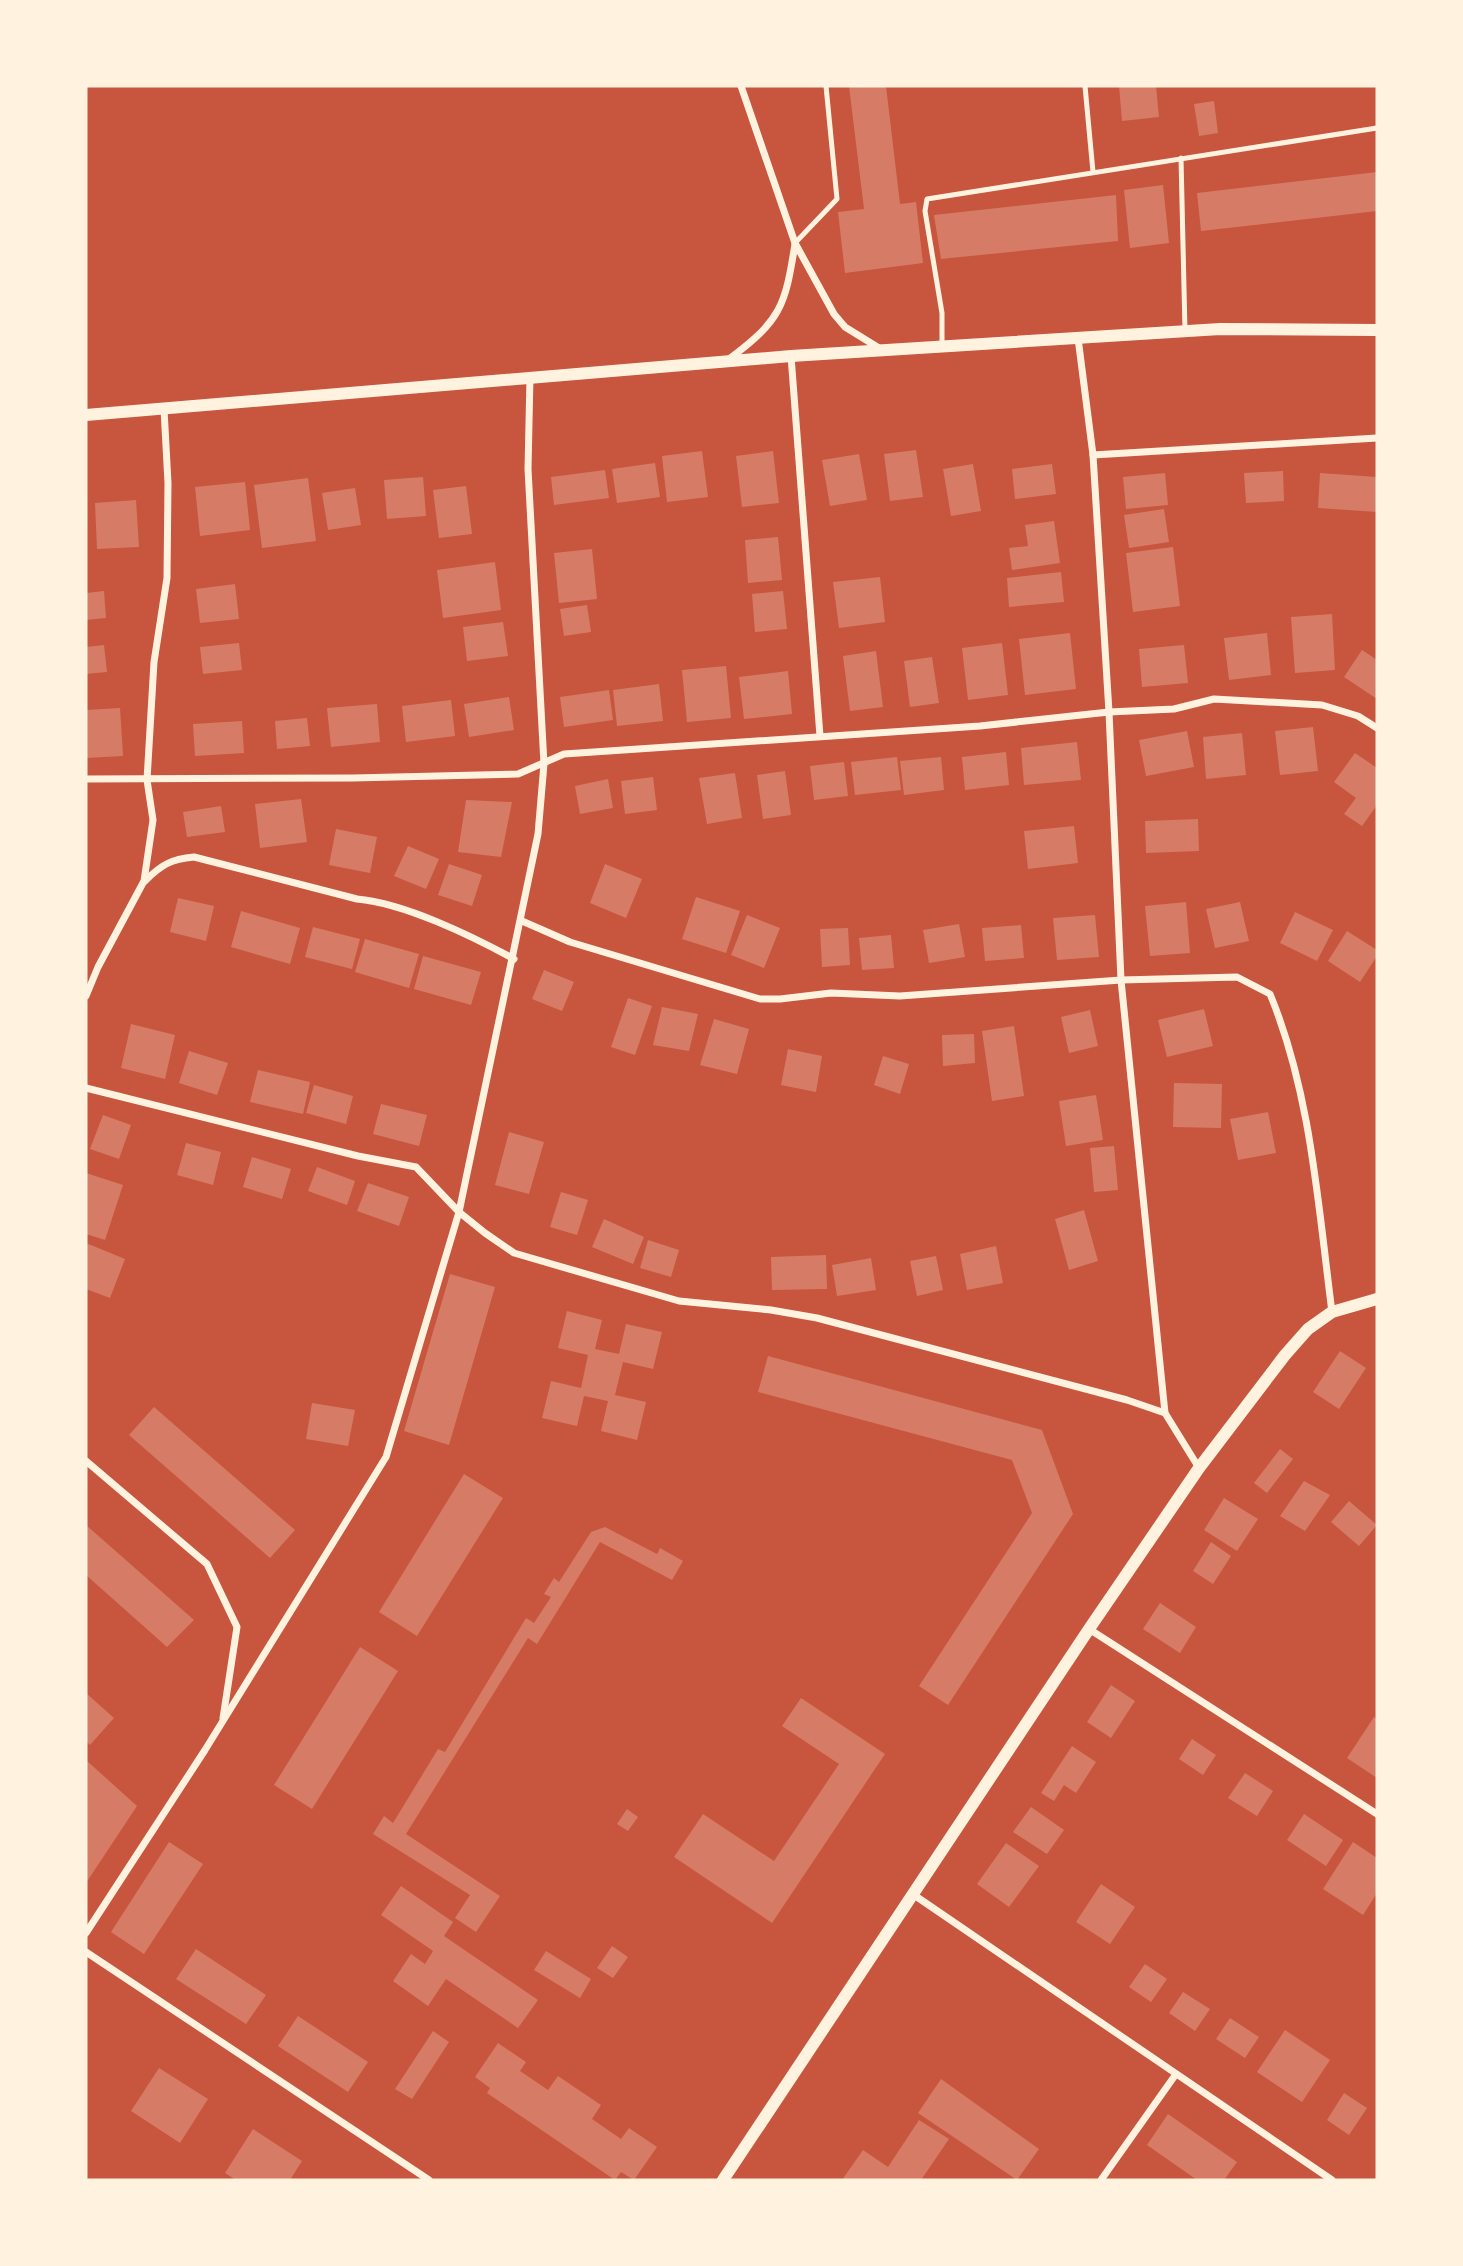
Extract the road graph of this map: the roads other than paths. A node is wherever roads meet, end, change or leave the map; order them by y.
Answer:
1 (741, 86) edge
2 (826, 86) edge
3 (1085, 86) edge
4 (1377, 128) edge
5 (1181, 158) junction
6 (1093, 172) junction
7 (795, 243) junction
8 (1377, 330) edge
9 (1185, 331) junction
10 (1078, 337) junction
11 (942, 346) junction
12 (883, 351) junction
13 (791, 356) junction
14 (726, 361) junction
15 (530, 377) junction
16 (164, 409) junction
17 (86, 415) edge
18 (1377, 438) edge
19 (1093, 455) junction
20 (1109, 712) junction
21 (1377, 728) edge
22 (820, 736) junction
23 (544, 764) junction
24 (86, 779) edge
25 (147, 780) junction
26 (144, 881) junction
27 (522, 921) junction
28 (514, 959) junction
29 (1121, 980) junction
30 (86, 996) edge
31 (86, 1088) edge
32 (459, 1212) junction
33 (1377, 1299) edge
34 (1332, 1311) junction
35 (1165, 1413) junction
36 (86, 1461) edge
37 (1199, 1468) junction
38 (1089, 1629) junction
39 (222, 1722) junction
40 (1377, 1814) edge
41 (914, 1895) junction
42 (86, 1933) edge
43 (86, 1952) edge
44 (1176, 2074) junction
45 (429, 2180) edge
46 (723, 2180) edge
47 (1101, 2180) edge
48 (1332, 2180) edge

1 - 7 street
2 - 7 lane
3 - 6 lane
4 - 5 lane
5 - 6 lane
5 - 9 lane
6 - 11 lane
7 - 12 street
7 - 14 street
8 - 9 street
9 - 10 street
10 - 11 street
10 - 19 street
11 - 12 street
12 - 13 street
13 - 14 street
13 - 22 street
14 - 15 street
15 - 16 street
15 - 23 street
16 - 17 street
16 - 25 street
18 - 19 street
19 - 20 street
20 - 21 street
20 - 22 street
20 - 29 street
22 - 23 street
23 - 25 street
23 - 27 street
24 - 25 street
25 - 26 street
26 - 28 street
26 - 30 street
27 - 28 street
27 - 29 street
28 - 32 street
29 - 34 street
29 - 35 street
31 - 32 street
32 - 35 street
32 - 39 street
33 - 34 street
34 - 37 street
35 - 37 street
36 - 39 street
37 - 38 street
38 - 40 street
38 - 41 street
39 - 42 street
41 - 44 street
41 - 46 street
43 - 45 street
44 - 47 street
44 - 48 street

